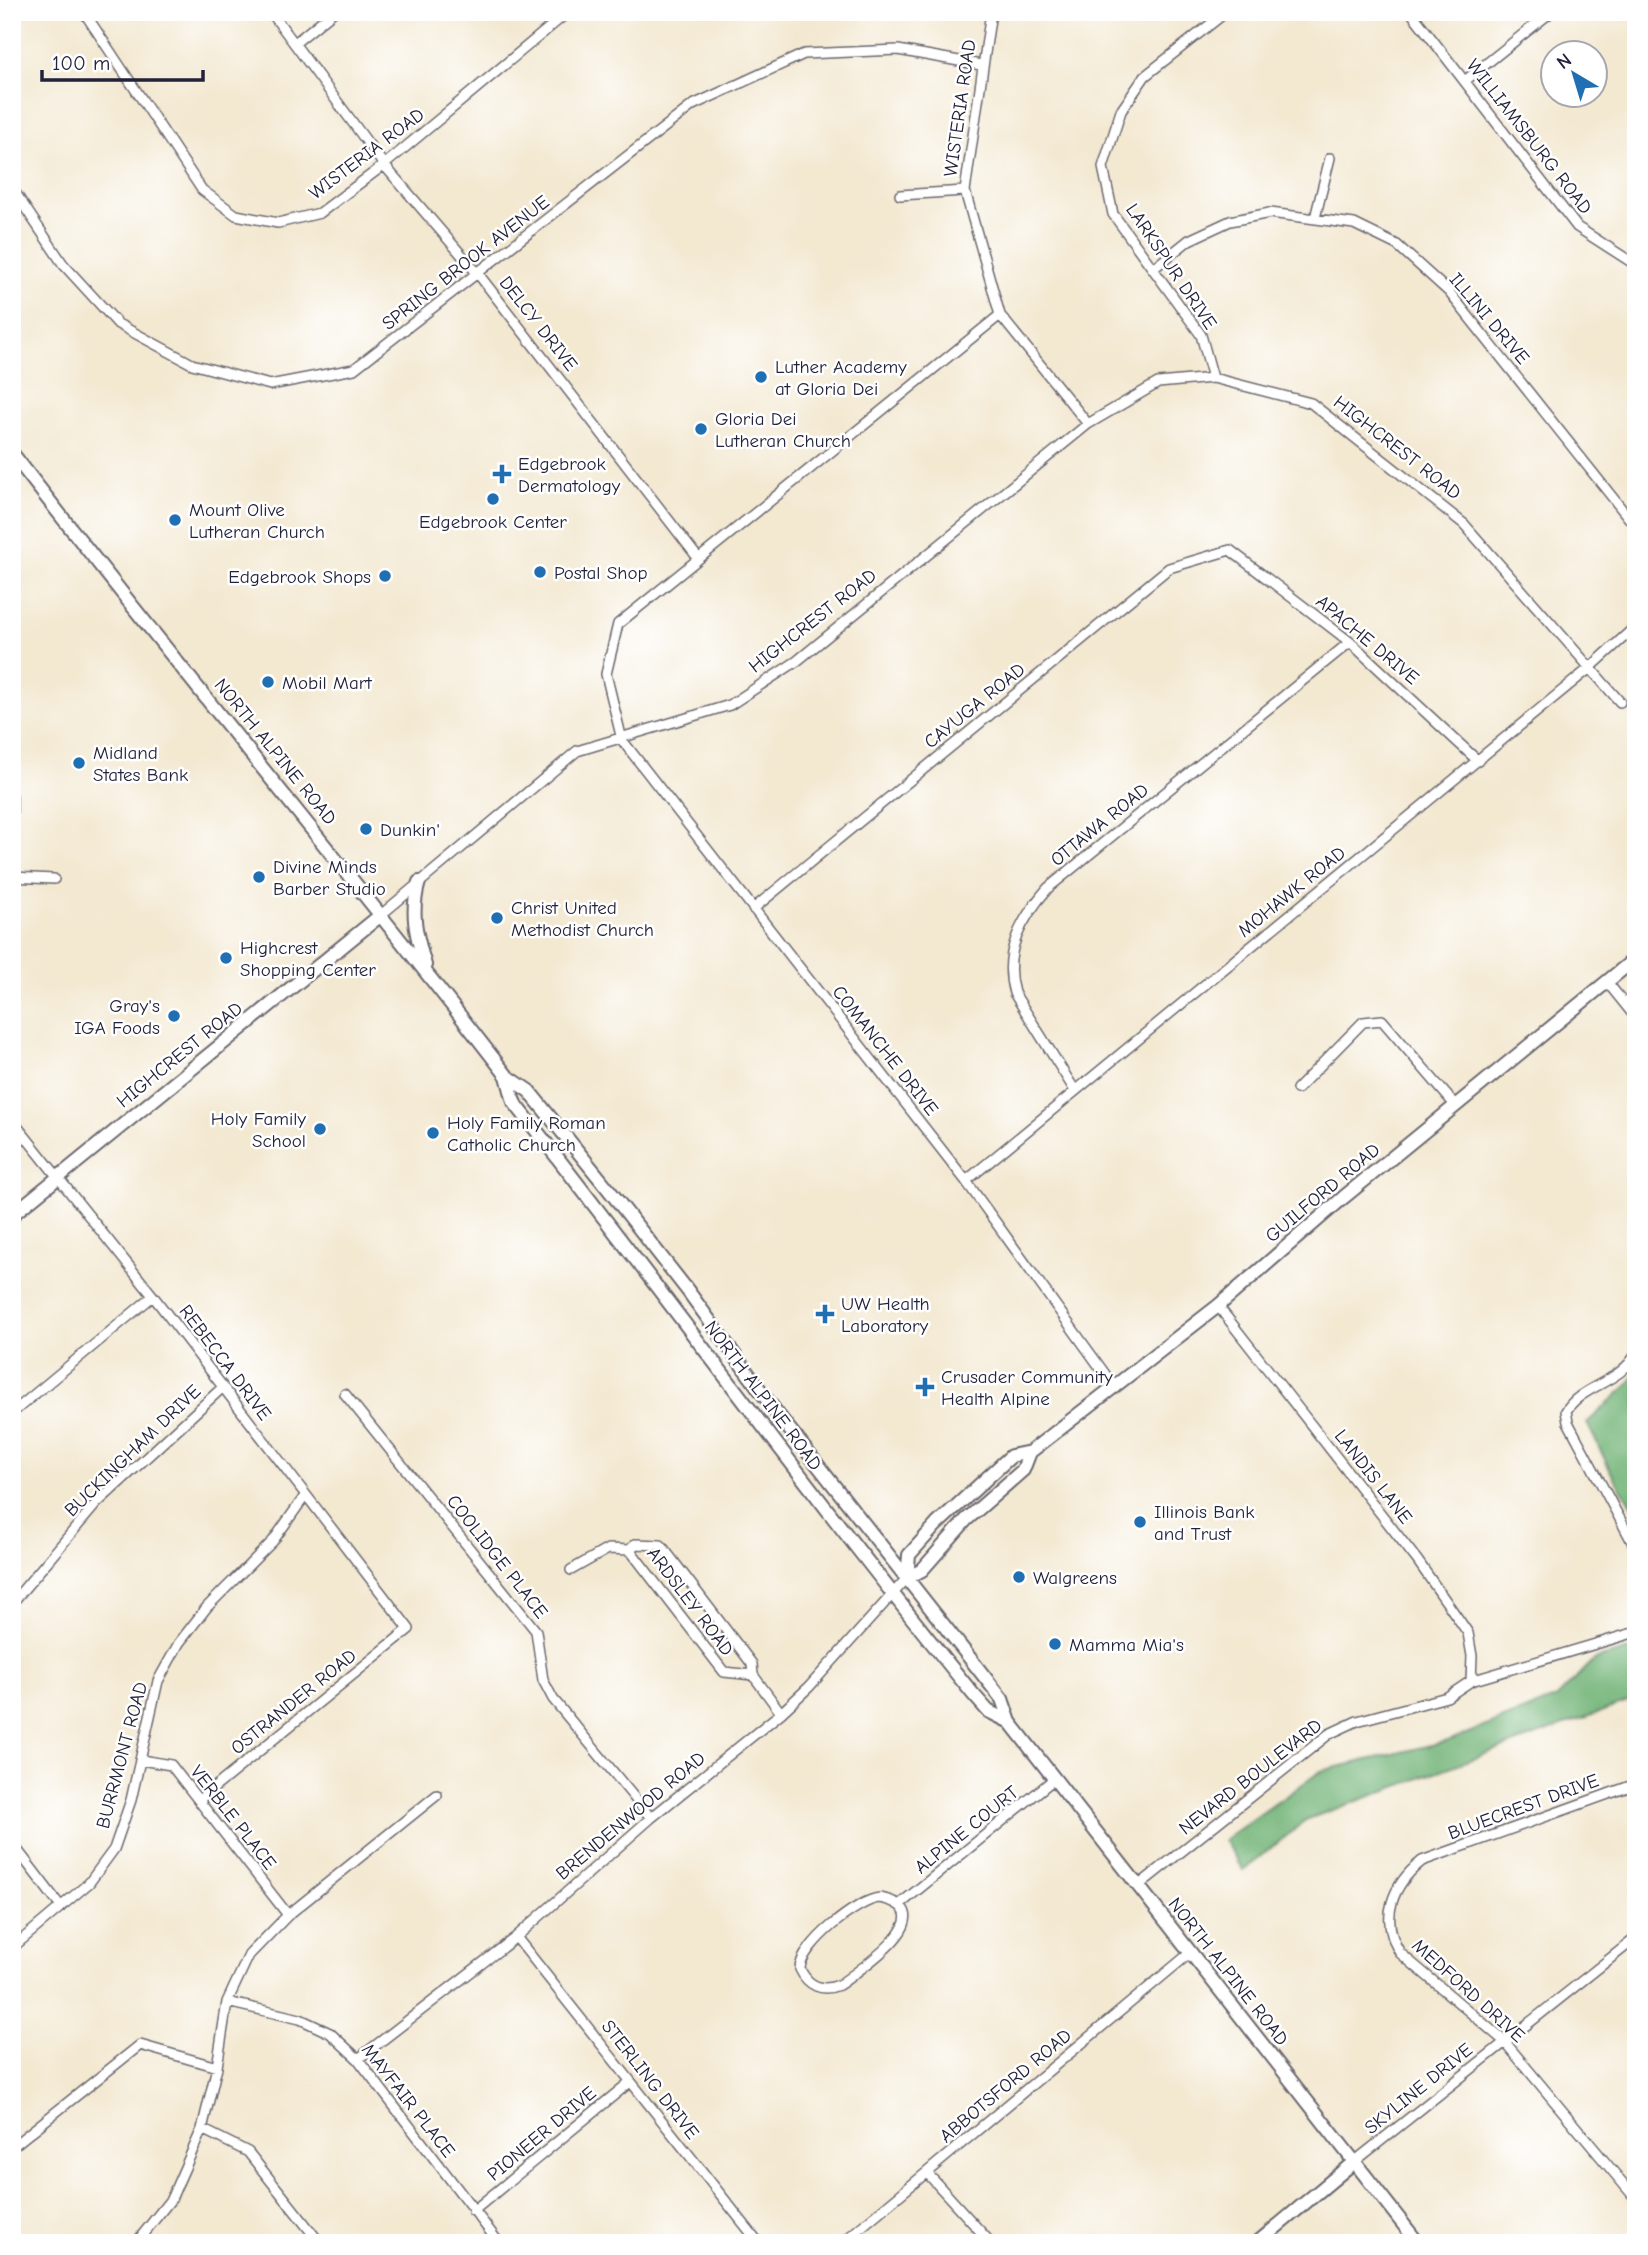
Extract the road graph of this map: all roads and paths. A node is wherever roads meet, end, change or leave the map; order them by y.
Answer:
1 (85, 12) edge
2 (271, 12) edge
3 (333, 12) edge
4 (568, 12) edge
5 (991, 12) edge
6 (1411, 12) edge
7 (1552, 12) edge
8 (1629, 12) edge
9 (1224, 13) edge
10 (1636, 21) edge
11 (295, 43) junction
12 (981, 65) junction
13 (1466, 80) junction
14 (1330, 158) dead end
15 (384, 165) junction
16 (12, 188) edge
17 (965, 191) junction
18 (900, 195) dead end
19 (1315, 218) junction
20 (1636, 265) edge
21 (1154, 268) junction
22 (480, 275) junction
23 (1000, 315) junction
24 (1213, 378) junction
25 (1088, 424) junction
26 (12, 453) edge
27 (1636, 527) edge
28 (1230, 551) joint
29 (698, 558) junction
30 (1636, 626) edge
31 (1350, 642) junction
32 (1591, 667) junction
33 (1620, 702) dead end
34 (622, 740) junction
35 (1478, 761) junction
36 (12, 796) edge
37 (12, 877) edge
38 (54, 879) dead end
39 (419, 882) junction
40 (752, 909) junction
41 (382, 914) junction
42 (1636, 958) edge
43 (427, 972) junction
44 (1607, 982) junction
45 (1636, 1018) edge
46 (507, 1076) junction
47 (1074, 1089) junction
48 (1297, 1089) dead end
49 (1455, 1105) junction
50 (12, 1119) edge
51 (59, 1177) junction
52 (966, 1181) junction
53 (12, 1215) edge
54 (153, 1296) junction
55 (1218, 1306) junction
56 (1636, 1353) edge
57 (223, 1387) junction
58 (1115, 1388) junction
59 (345, 1394) dead end
60 (12, 1413) edge
61 (1030, 1451) junction
62 (305, 1496) junction
63 (1636, 1549) edge
64 (630, 1550) junction
65 (571, 1570) dead end
66 (907, 1578) junction
67 (894, 1594) junction
68 (12, 1603) edge
69 (409, 1629) joint
70 (1636, 1632) edge
71 (752, 1675) junction
72 (1471, 1681) junction
73 (781, 1713) junction
74 (1010, 1722) junction
75 (141, 1760) junction
76 (1054, 1779) junction
77 (1636, 1784) edge
78 (437, 1795) dead end
79 (199, 1800) junction
80 (650, 1818) junction
81 (12, 1843) edge
82 (1422, 1861) joint
83 (1138, 1886) junction
84 (899, 1905) junction
85 (61, 1906) junction
86 (288, 1915) junction
87 (516, 1937) junction
88 (1636, 1938) edge
89 (12, 1948) edge
90 (1190, 1953) junction
91 (227, 2002) junction
92 (1504, 2041) junction
93 (358, 2059) junction
94 (217, 2067) junction
95 (630, 2081) junction
96 (202, 2129) junction
97 (12, 2147) edge
98 (1354, 2162) junction
99 (927, 2173) junction
100 (1636, 2199) edge
101 (473, 2211) junction
102 (136, 2243) edge
103 (320, 2243) edge
104 (499, 2243) edge
105 (759, 2243) edge
106 (842, 2243) edge
107 (991, 2243) edge
108 (1257, 2243) edge
109 (1418, 2243) edge

1 - 15 street, WISTERIA ROAD
2 - 11 street, DELCY DRIVE
3 - 11 street
4 - 15 street, WISTERIA ROAD
5 - 12 street, WISTERIA ROAD
6 - 13 street, WILLIAMSBURG ROAD
7 - 13 street
8 - 10 street
9 - 21 street, LARKSPUR DRIVE
11 - 15 street, DELCY DRIVE
12 - 17 street, WISTERIA ROAD
12 - 22 street, SPRING BROOK AVENUE
13 - 20 street, WILLIAMSBURG ROAD
14 - 19 street
15 - 22 street, DELCY DRIVE
16 - 22 street, SPRING BROOK AVENUE
17 - 18 street
17 - 23 street, WISTERIA ROAD
19 - 21 street, ILLINI DRIVE
19 - 27 street, ILLINI DRIVE
21 - 24 street, LARKSPUR DRIVE
22 - 29 street, DELCY DRIVE
23 - 25 street, WISTERIA ROAD
23 - 29 street
24 - 25 street, HIGHCREST ROAD
24 - 32 street, HIGHCREST ROAD
25 - 34 street, HIGHCREST ROAD
26 - 41 main road, NORTH ALPINE ROAD
28 - 31 street, APACHE DRIVE
28 - 40 street, CAYUGA ROAD
29 - 34 street
30 - 32 street, MOHAWK ROAD
31 - 35 street, APACHE DRIVE
31 - 47 street, OTTAWA ROAD
32 - 33 street, HIGHCREST ROAD
32 - 35 street, MOHAWK ROAD
34 - 39 street, HIGHCREST ROAD
34 - 40 street, COMANCHE DRIVE
35 - 47 street, MOHAWK ROAD
36 - 37 street
37 - 38 street
39 - 41 street, HIGHCREST ROAD
39 - 43 main road
40 - 52 street, COMANCHE DRIVE
41 - 43 main road, NORTH ALPINE ROAD
41 - 51 main road, HIGHCREST ROAD
42 - 44 main road, GUILFORD ROAD
43 - 46 main road, NORTH ALPINE ROAD
44 - 45 street
44 - 49 main road, GUILFORD ROAD
46 - 66 main road, NORTH ALPINE ROAD
46 - 67 main road, NORTH ALPINE ROAD
47 - 52 street, MOHAWK ROAD
48 - 49 street
49 - 55 main road, GUILFORD ROAD
50 - 51 street, REBECCA DRIVE
51 - 53 main road, HIGHCREST ROAD
51 - 54 street, REBECCA DRIVE
52 - 58 street, COMANCHE DRIVE
54 - 57 street, REBECCA DRIVE
54 - 60 street
55 - 58 main road, GUILFORD ROAD
55 - 72 street, LANDIS LANE
56 - 63 street
57 - 62 street, REBECCA DRIVE
57 - 68 street, BUCKINGHAM DRIVE
58 - 61 main road, GUILFORD ROAD
59 - 80 street, COOLIDGE PLACE
61 - 66 main road, GUILFORD ROAD
61 - 66 main road, GUILFORD ROAD
62 - 69 street, REBECCA DRIVE
62 - 75 street, BURRMONT ROAD
64 - 65 street
64 - 71 street, ARDSLEY ROAD
64 - 71 street, ARDSLEY ROAD
66 - 67 street, BRENDENWOOD ROAD
66 - 74 main road, NORTH ALPINE ROAD
67 - 73 street, BRENDENWOOD ROAD
67 - 74 main road, NORTH ALPINE ROAD
69 - 79 street, OSTRANDER ROAD
70 - 72 street, NEVARD BOULEVARD
71 - 73 street, ARDSLEY ROAD
72 - 83 street, NEVARD BOULEVARD
73 - 80 street, BRENDENWOOD ROAD
74 - 76 main road, NORTH ALPINE ROAD
75 - 79 street, VERBLE PLACE
75 - 85 street, BURRMONT ROAD
76 - 83 main road, NORTH ALPINE ROAD
76 - 84 street, ALPINE COURT
77 - 82 street, BLUECREST DRIVE
78 - 86 street
79 - 86 street, VERBLE PLACE
80 - 87 street, BRENDENWOOD ROAD
81 - 85 street
82 - 92 street, MEDFORD DRIVE
83 - 90 main road, NORTH ALPINE ROAD
84 - 84 street
85 - 89 street, BURRMONT ROAD
86 - 91 street
87 - 93 street, BRENDENWOOD ROAD
87 - 95 street, STERLING DRIVE
88 - 92 street, SKYLINE DRIVE
90 - 98 main road, NORTH ALPINE ROAD
90 - 99 street, ABBOTSFORD ROAD
91 - 93 street, MAYFAIR PLACE
91 - 94 street
92 - 98 street, SKYLINE DRIVE
92 - 100 street, MEDFORD DRIVE
93 - 101 street, MAYFAIR PLACE
94 - 96 street
94 - 97 street
95 - 101 street, PIONEER DRIVE
95 - 105 street, STERLING DRIVE
96 - 102 street
96 - 103 street
98 - 108 main road
98 - 109 main road, NORTH ALPINE ROAD
99 - 106 street, ABBOTSFORD ROAD
99 - 107 street
101 - 104 street, MAYFAIR PLACE

